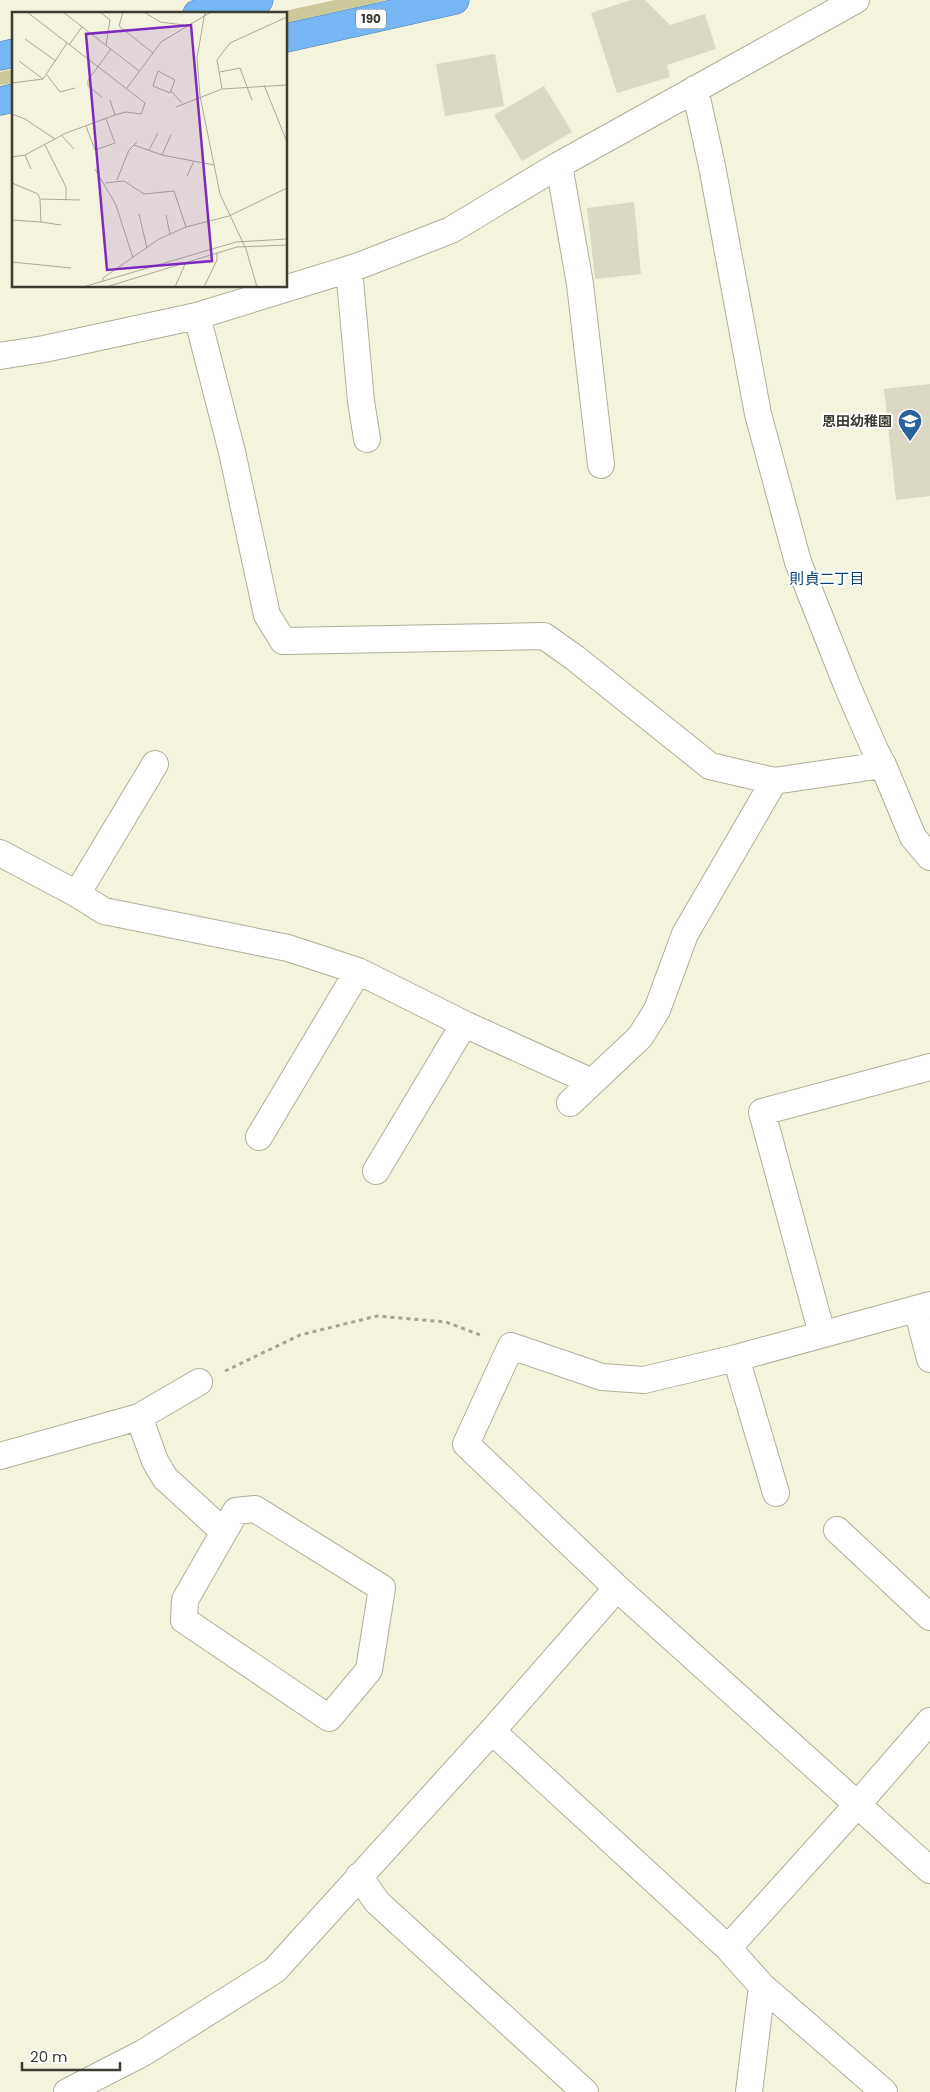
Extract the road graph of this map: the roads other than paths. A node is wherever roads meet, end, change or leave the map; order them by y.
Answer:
1 (259, 0) edge
2 (455, 0) edge
3 (856, 0) edge
4 (216, 7) edge
5 (288, 38) edge
6 (695, 89) junction
7 (559, 165) junction
8 (349, 269) junction
9 (288, 288) edge
10 (288, 288) edge
11 (197, 316) junction
12 (0, 356) edge
13 (367, 439) dead end
14 (601, 465) dead end
15 (155, 764) dead end
16 (883, 765) junction
17 (774, 781) junction
18 (0, 854) edge
19 (930, 857) edge
20 (77, 894) junction
21 (358, 971) junction
22 (464, 1024) junction
23 (930, 1067) edge
24 (592, 1082) junction
25 (570, 1103) dead end
26 (259, 1137) dead end
27 (376, 1171) dead end
28 (923, 1307) edge
29 (822, 1334) junction
30 (736, 1358) junction
31 (930, 1359) edge
32 (199, 1382) road end
33 (139, 1417) junction
34 (0, 1456) edge
35 (776, 1493) dead end
36 (837, 1530) dead end
37 (223, 1532) junction
38 (617, 1588) junction
39 (930, 1617) edge
40 (930, 1721) edge
41 (492, 1731) junction
42 (857, 1805) junction
43 (930, 1870) edge
44 (359, 1876) junction
45 (728, 1948) junction
46 (762, 1986) junction
47 (67, 2092) edge
48 (585, 2092) edge
49 (749, 2092) edge
50 (884, 2092) edge

1 - 4 highway
2 - 5 highway, 190
3 - 6 street
6 - 7 street
6 - 16 street
7 - 8 street
7 - 14 street
8 - 9 street
8 - 13 street
10 - 11 street
11 - 12 street
11 - 17 street
15 - 20 street
16 - 17 street
16 - 19 street
17 - 24 street
18 - 20 street
20 - 21 street
21 - 22 street
21 - 26 street
22 - 24 street
22 - 27 street
23 - 29 street
24 - 25 street
28 - 29 street
28 - 31 street
29 - 30 street
30 - 35 street
30 - 38 street
32 - 33 street
33 - 34 street
33 - 37 street
36 - 39 street
37 - 37 street
38 - 41 street
38 - 42 street
40 - 42 street
41 - 44 street
41 - 45 street
42 - 43 street
42 - 45 street
44 - 47 street
44 - 48 street
45 - 46 street
46 - 49 street
46 - 50 street

